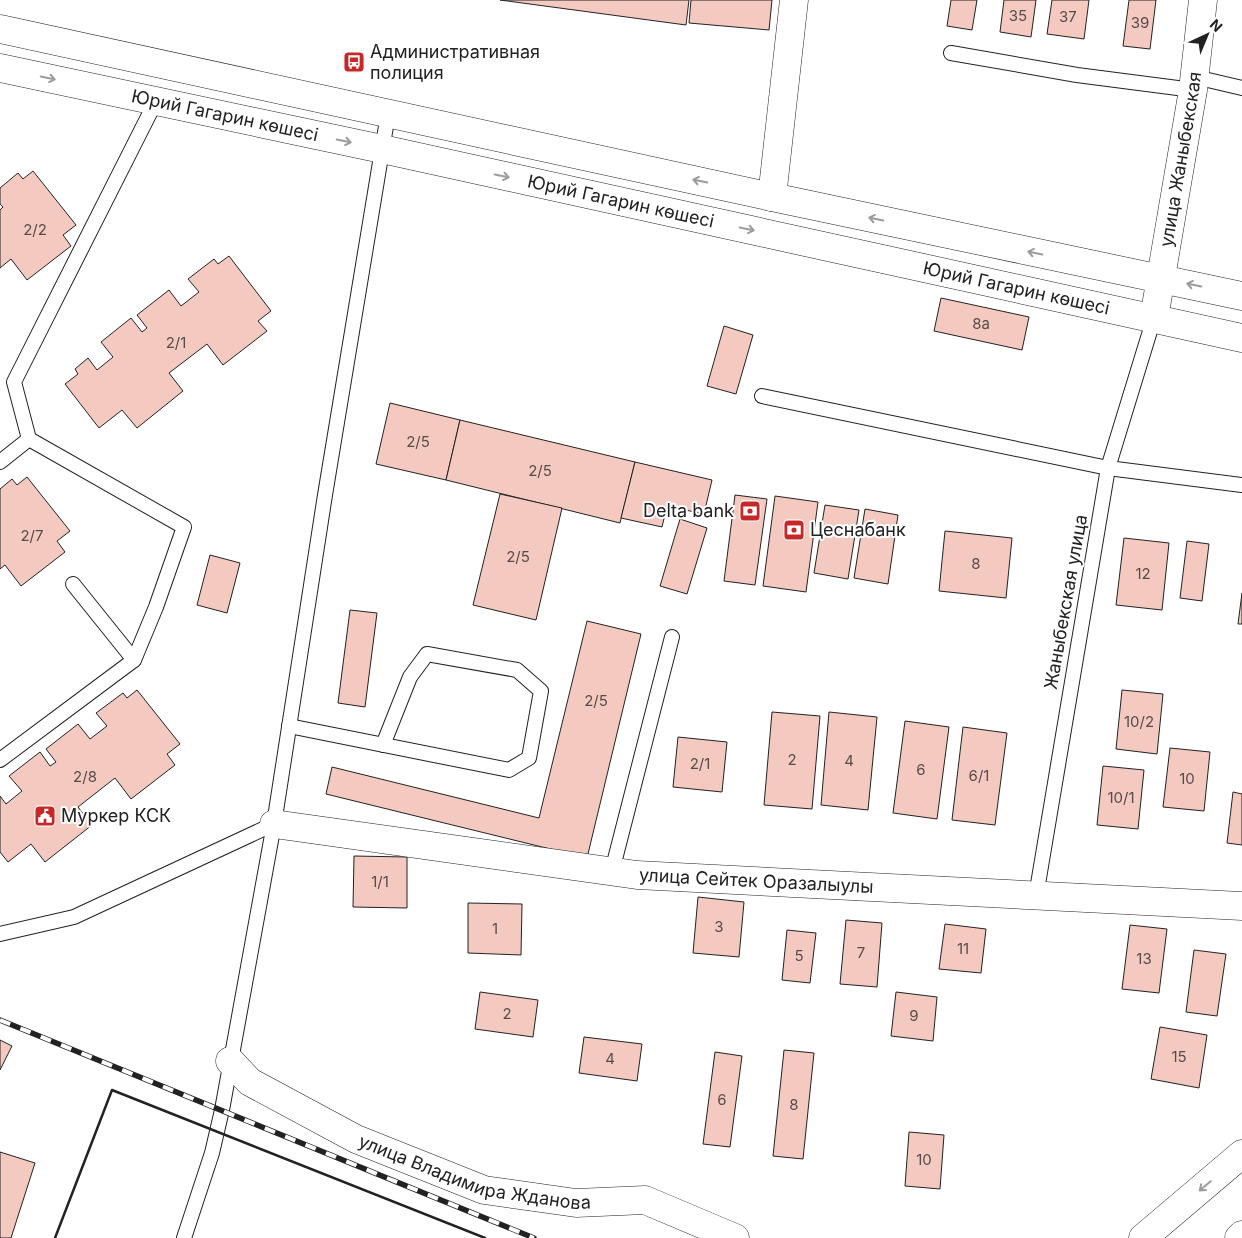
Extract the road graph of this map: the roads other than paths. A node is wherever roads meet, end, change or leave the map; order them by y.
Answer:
1 (794, 0) edge
2 (1203, 0) edge
3 (0, 30) edge
4 (952, 52) dead end
5 (0, 68) edge
6 (1194, 83) junction
7 (1242, 88) edge
8 (156, 101) junction
9 (388, 114) junction
10 (382, 150) junction
11 (772, 197) junction
12 (1160, 278) junction
13 (1242, 296) edge
14 (1154, 318) junction
15 (1242, 338) edge
16 (762, 396) dead end
17 (29, 439) junction
18 (0, 462) edge
19 (1108, 468) junction
20 (1242, 484) edge
21 (73, 584) dead end
22 (672, 637) dead end
23 (134, 660) junction
24 (289, 726) junction
25 (383, 745) junction
26 (0, 760) edge
27 (274, 824) junction
28 (612, 871) junction
29 (1036, 896) junction
30 (1242, 906) edge
31 (0, 934) edge
32 (230, 1062) junction
33 (1242, 1154) edge
34 (1242, 1235) edge
35 (184, 1238) edge
36 (735, 1238) edge
37 (1143, 1238) edge
38 (1238, 1238) edge

1 - 11 main road
2 - 6 main road, улица Жаныбекская
3 - 9 main road, Юрий Гагарин көшесі
4 - 6 lane
5 -> 8 main road, Юрий Гагарин көшесі
6 - 7 lane
6 - 12 main road, улица Жаныбекская
8 -> 10 main road, Юрий Гагарин көшесі
8 - 17 lane
9 - 10 lane
11 -> 9 main road, Юрий Гагарин көшесі
10 -> 14 main road, Юрий Гагарин көшесі
10 - 24 lane
12 -> 11 main road, Юрий Гагарин көшесі
13 -> 12 main road, Юрий Гагарин көшесі
12 - 14 main road, улица Жаныбекская
14 - 15 main road, Юрий Гагарин көшесі
14 - 19 lane, Жаныбекская улица
16 - 19 lane
17 - 18 lane
17 - 23 lane
19 - 20 lane
19 - 29 lane, Жаныбекская улица
21 - 23 lane
22 - 28 lane
23 - 26 lane
24 - 25 lane
24 - 27 lane
25 - 25 lane
27 - 28 main road, улица Сейтек Оразалыулы
27 - 31 lane
27 - 32 lane
28 - 29 main road, улица Сейтек Оразалыулы
29 - 30 main road, улица Сейтек Оразалыулы
32 - 35 lane
32 - 36 main road, улица Владимира Жданова
33 -> 37 main road
34 - 38 main road

